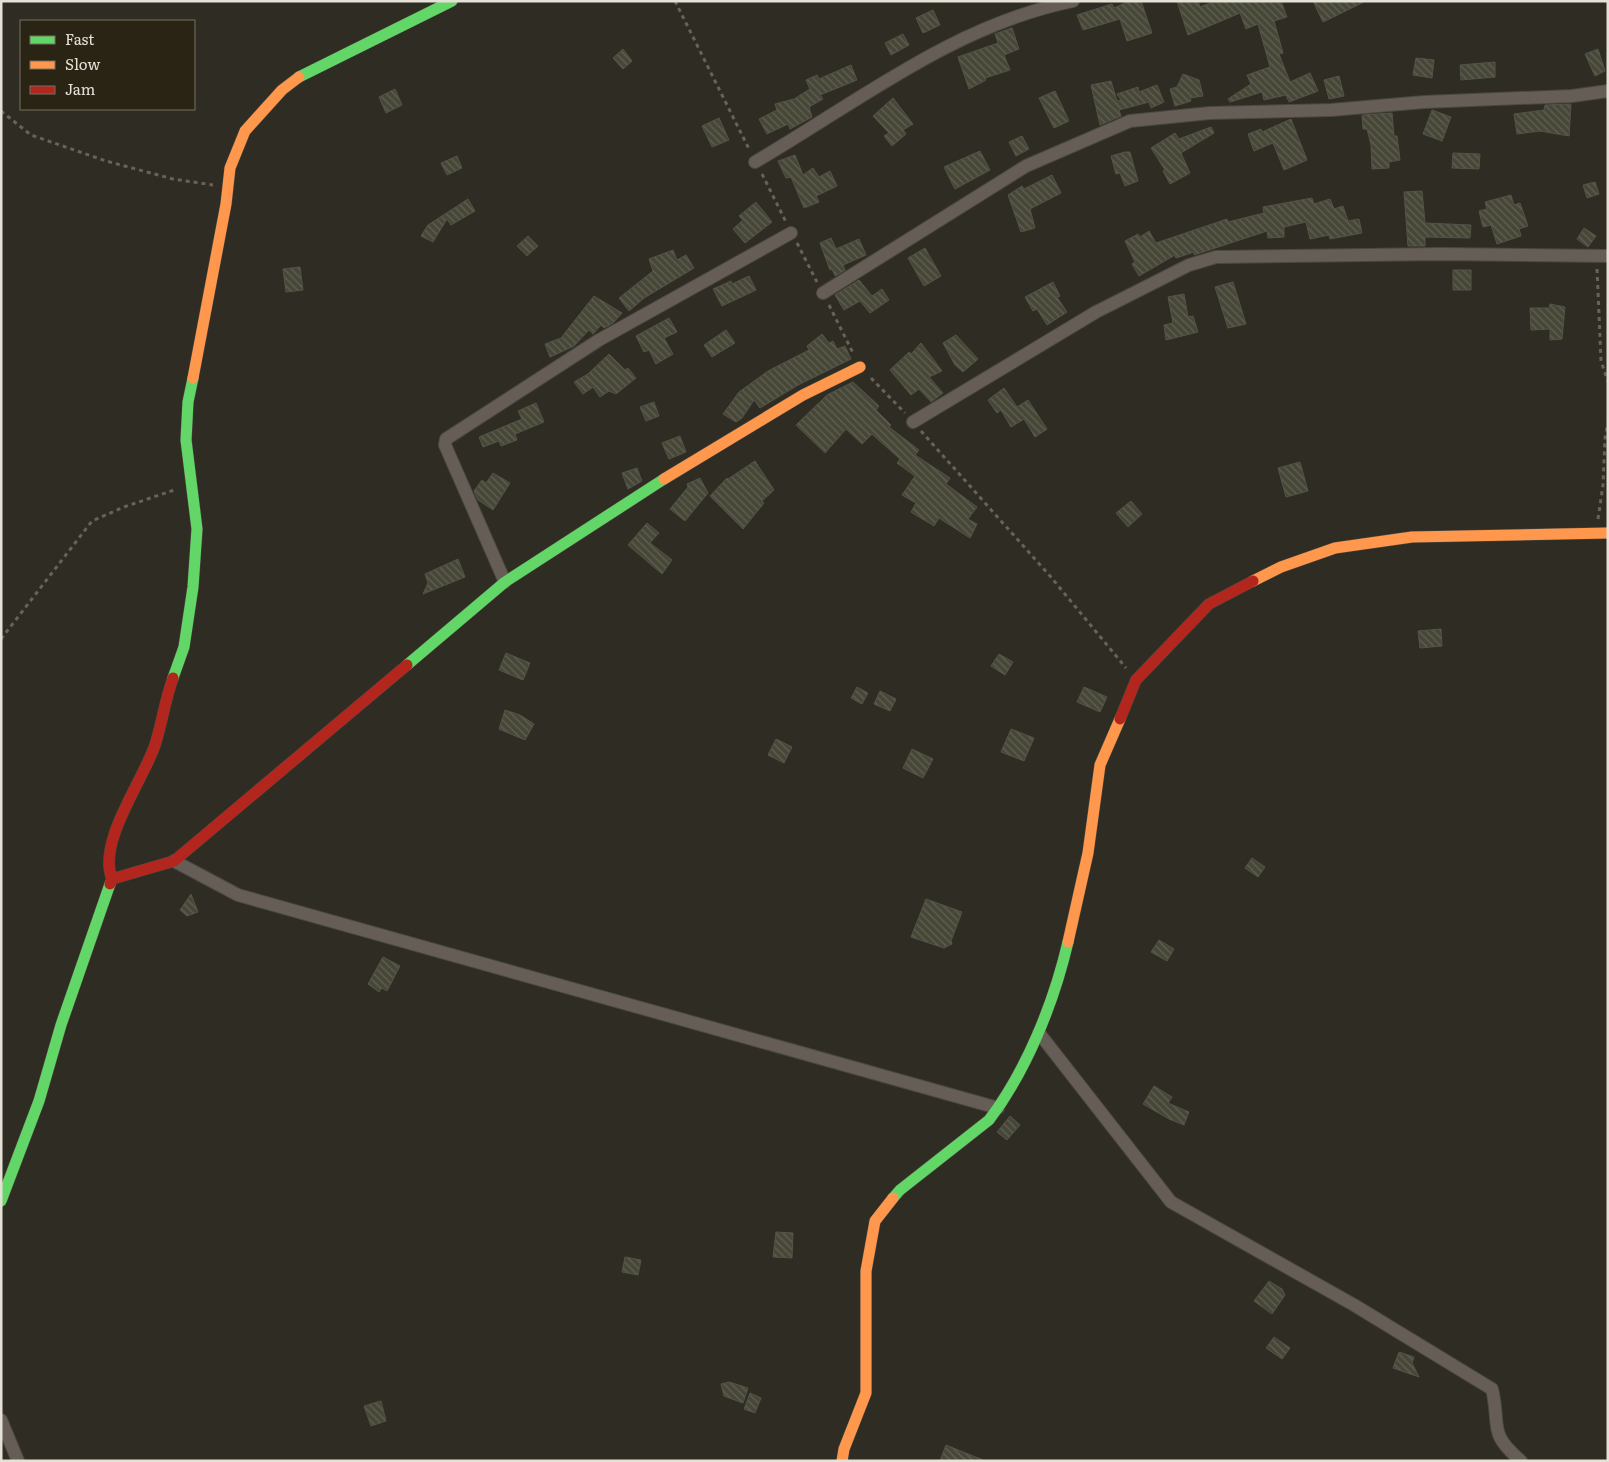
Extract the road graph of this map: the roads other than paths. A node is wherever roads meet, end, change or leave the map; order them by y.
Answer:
1 (452, 1) edge
2 (1073, 1) edge
3 (1607, 95) edge
4 (756, 162) road end
5 (791, 233) road end
6 (1602, 256) edge
7 (823, 293) road end
8 (860, 367) road end
9 (913, 422) road end
10 (1602, 533) edge
11 (505, 582) junction
12 (174, 861) junction
13 (112, 879) junction
14 (1039, 1033) junction
15 (998, 1108) junction
16 (1, 1201) edge
17 (1, 1420) edge
18 (18, 1461) edge
19 (842, 1461) edge
20 (1521, 1461) edge

1 - 13 street
2 - 4 street
3 - 7 street
5 - 11 street
6 - 9 street
8 - 11 street
10 - 14 street
11 - 12 street
12 - 13 street
12 - 15 street
13 - 16 street
14 - 15 street
14 - 20 street
15 - 19 street
17 - 18 street

